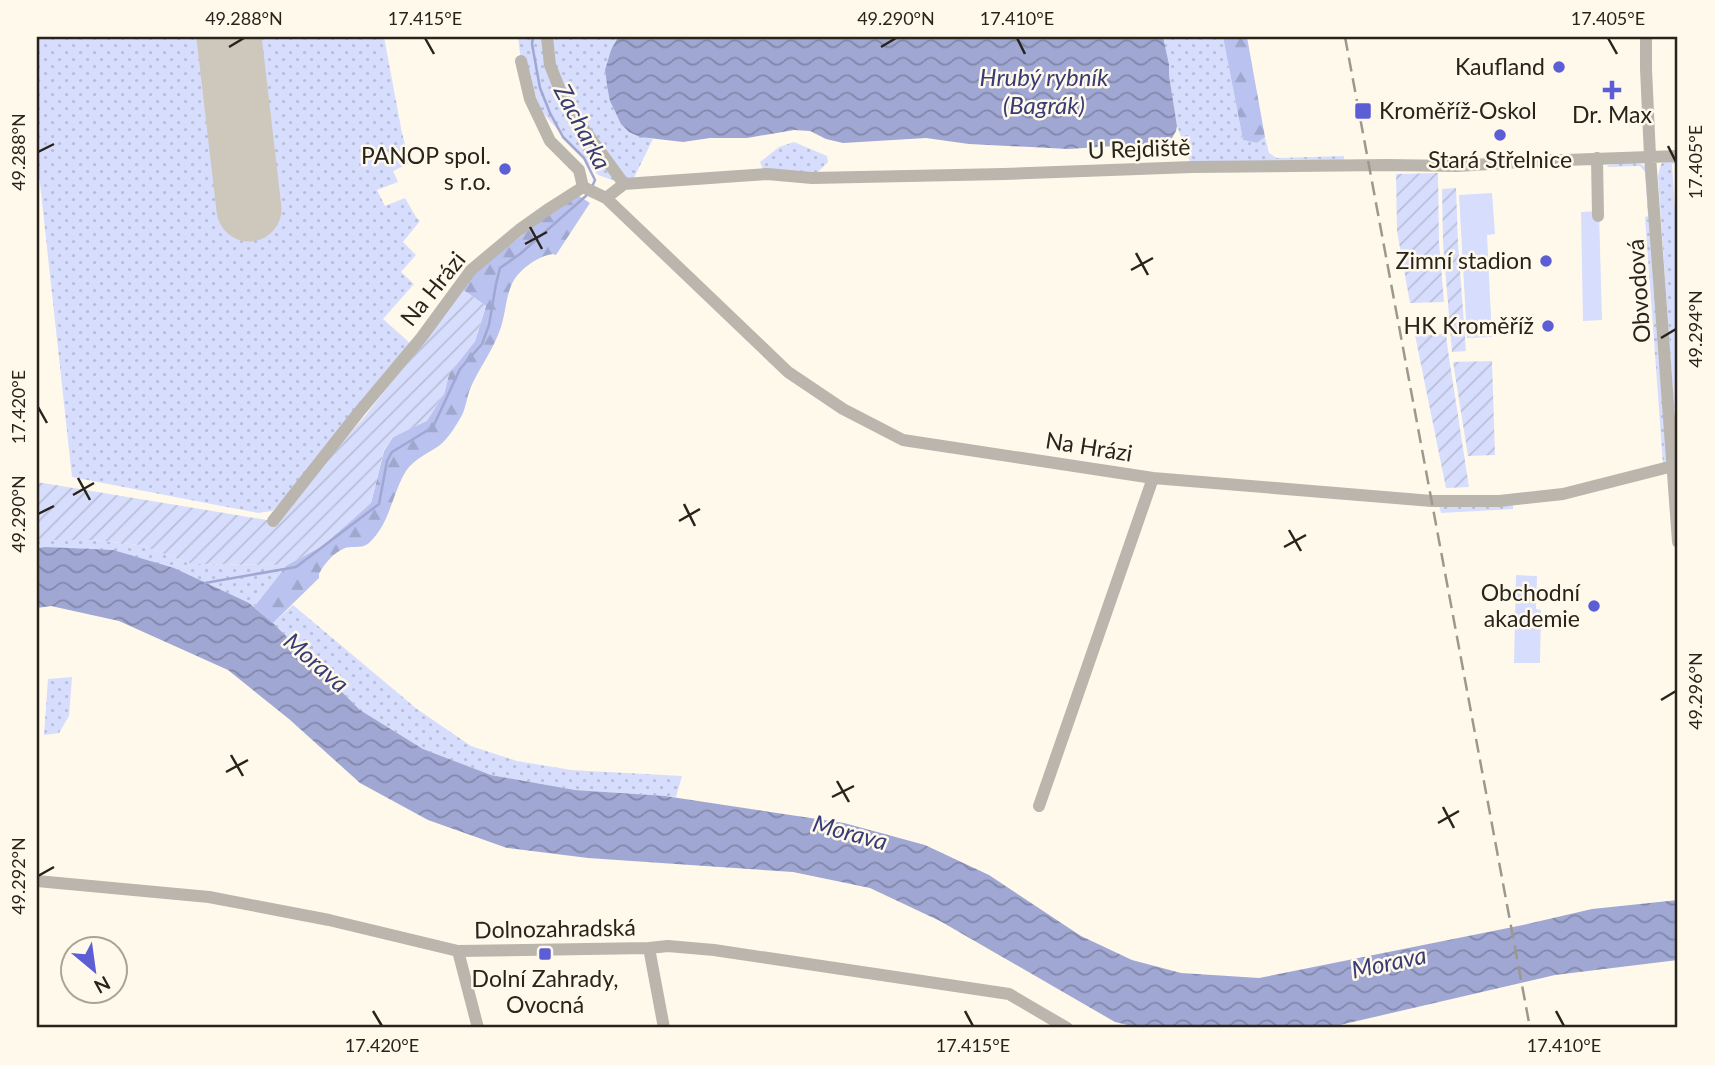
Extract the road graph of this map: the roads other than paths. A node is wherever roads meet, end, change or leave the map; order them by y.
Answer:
1 (547, 37) edge
2 (1646, 37) edge
3 (521, 61) dead end
4 (1650, 156) junction
5 (1678, 156) edge
6 (1597, 158) junction
7 (624, 184) junction
8 (584, 188) junction
9 (602, 196) junction
10 (1598, 216) dead end
11 (1673, 466) junction
12 (1153, 478) junction
13 (273, 521) dead end
14 (1678, 542) edge
15 (1039, 806) dead end
16 (37, 881) edge
17 (649, 948) junction
18 (458, 951) junction
19 (478, 1028) edge
20 (664, 1028) edge
21 (1067, 1028) edge

1 - 7 street
2 - 4 street, Obvodová
3 - 8 street
4 - 5 street, U Rejdiště
4 - 6 street, U Rejdiště
4 - 11 street, Obvodová
6 - 7 street, U Rejdiště
6 - 10 street
7 - 9 street
8 - 9 street, Na Hrázi
8 - 13 street, Na Hrázi
9 - 12 street, Na Hrázi
11 - 12 street, Na Hrázi
11 - 14 street, Obvodová
12 - 15 street
16 - 18 street, Dolnozahradská
17 - 18 street, Dolnozahradská
17 - 20 street
17 - 21 street, Dolnozahradská
18 - 19 street

